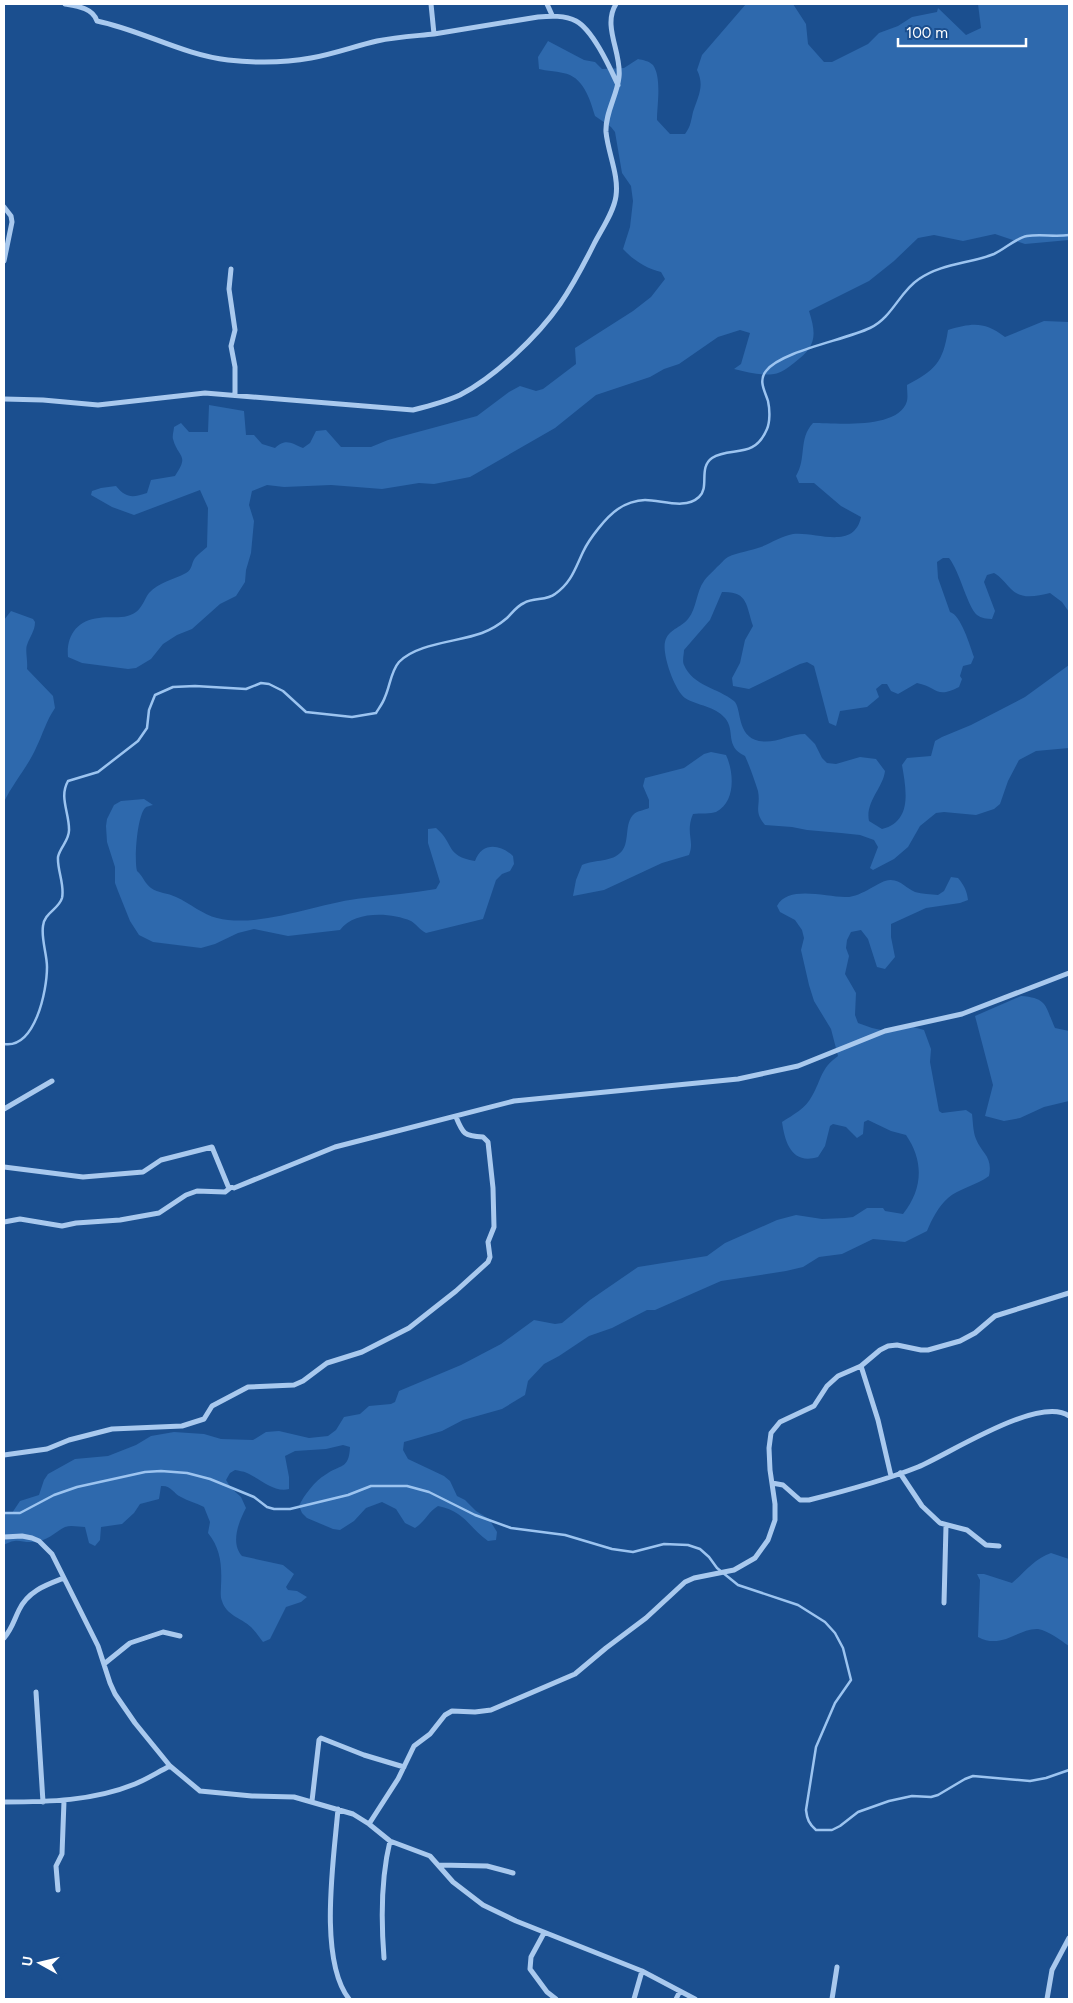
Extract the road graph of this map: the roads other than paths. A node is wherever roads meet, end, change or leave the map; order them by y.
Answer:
1 (65, 4) edge
2 (431, 4) edge
3 (547, 4) edge
4 (616, 4) edge
5 (552, 16) junction
6 (434, 34) junction
7 (618, 86) junction
8 (4, 207) edge
9 (4, 261) edge
10 (231, 269) dead end
11 (235, 396) junction
12 (4, 399) edge
13 (1069, 973) edge
14 (52, 1082) dead end
15 (4, 1109) edge
16 (456, 1117) junction
17 (4, 1167) edge
18 (230, 1188) junction
19 (4, 1222) edge
20 (1069, 1293) edge
21 (861, 1366) junction
22 (1069, 1416) edge
23 (4, 1455) edge
24 (900, 1473) junction
25 (891, 1476) junction
26 (772, 1483) junction
27 (946, 1526) junction
28 (4, 1537) edge
29 (999, 1546) dead end
30 (64, 1578) junction
31 (944, 1602) dead end
32 (180, 1636) dead end
33 (4, 1638) edge
34 (104, 1664) junction
35 (36, 1692) dead end
36 (170, 1766) junction
37 (404, 1767) junction
38 (312, 1800) junction
39 (64, 1801) junction
40 (4, 1802) edge
41 (43, 1802) junction
42 (338, 1809) junction
43 (369, 1824) junction
44 (390, 1841) junction
45 (438, 1865) junction
46 (513, 1873) dead end
47 (58, 1890) dead end
48 (544, 1933) junction
49 (1069, 1938) edge
50 (384, 1958) dead end
51 (838, 1967) dead end
52 (642, 1971) junction
53 (680, 1991) junction
54 (350, 1999) edge
55 (556, 1999) edge
56 (634, 1999) edge
57 (676, 1999) edge
58 (695, 1999) edge
59 (832, 1999) edge
60 (1047, 1999) edge

1 - 6 street
2 - 6 street
3 - 5 street
4 - 7 street
5 - 6 street
5 - 7 street
7 - 11 street
8 - 9 street
10 - 11 street
11 - 12 street
13 - 16 street
14 - 15 street
16 - 18 street
16 - 23 street
17 - 18 street
18 - 19 street
20 - 21 street
21 - 25 street
21 - 26 street
22 - 24 street
24 - 25 street
24 - 27 street
25 - 26 street
26 - 37 street
27 - 29 street
27 - 31 street
28 - 30 street
30 - 33 street
30 - 34 street
32 - 34 street
34 - 36 street
35 - 41 street
36 - 38 street
36 - 39 street
37 - 38 street
37 - 43 street
38 - 42 street
39 - 41 street
39 - 47 street
40 - 41 street
42 - 43 street
42 - 54 street
43 - 44 street
44 - 45 street
44 - 50 street
45 - 46 street
45 - 48 street
48 - 52 street
48 - 55 street
49 - 60 street
51 - 59 street
52 - 53 street
52 - 56 street
53 - 57 street
53 - 58 street

